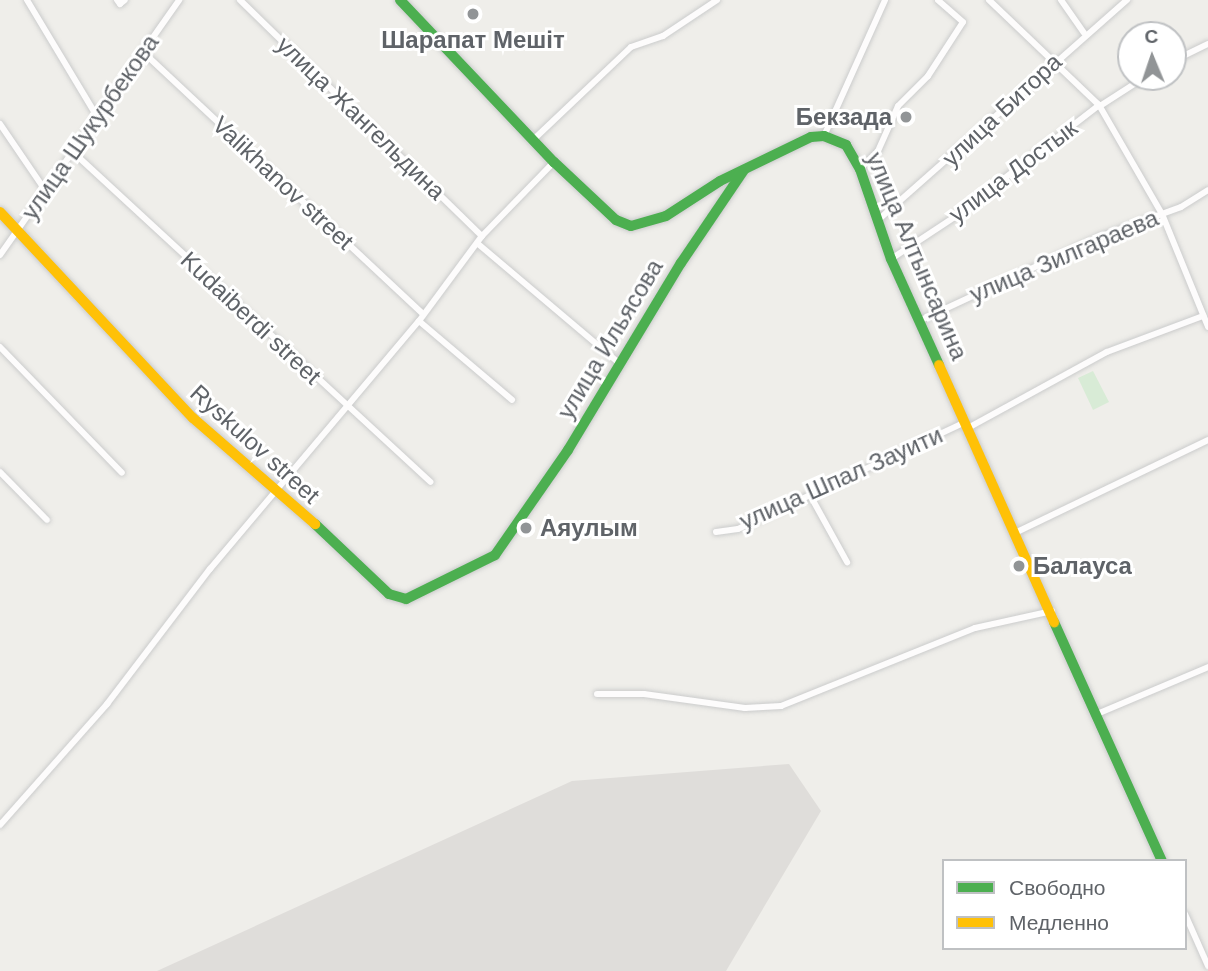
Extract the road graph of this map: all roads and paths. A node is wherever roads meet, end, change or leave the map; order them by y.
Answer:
1 (27, 0) edge
2 (117, 0) edge
3 (125, 0) edge
4 (240, 0) edge
5 (400, 0) edge
6 (717, 0) edge
7 (885, 0) edge
8 (938, 0) edge
9 (989, 0) edge
10 (1061, 0) edge
11 (1126, 0) edge
12 (177, 1) edge
13 (1084, 33) junction
14 (1208, 44) edge
15 (143, 52) junction
16 (1187, 54) edge
17 (1055, 62) junction
18 (1122, 91) edge
19 (1100, 105) junction
20 (96, 115) junction
21 (0, 124) edge
22 (824, 136) junction
23 (533, 139) junction
24 (74, 153) junction
25 (554, 162) junction
26 (745, 168) junction
27 (860, 169) junction
28 (45, 190) junction
29 (1208, 190) edge
30 (0, 212) edge
31 (1162, 214) junction
32 (877, 221) junction
33 (18, 230) junction
34 (479, 240) junction
35 (0, 255) edge
36 (891, 259) junction
37 (422, 313) junction
38 (1203, 316) junction
39 (419, 321) junction
40 (919, 321) junction
41 (1208, 327) edge
42 (0, 348) edge
43 (620, 365) junction
44 (512, 400) dead end
45 (347, 408) junction
46 (966, 425) junction
47 (1208, 440) edge
48 (0, 472) edge
49 (122, 473) dead end
50 (430, 482) dead end
51 (277, 492) junction
52 (810, 495) junction
53 (47, 520) dead end
54 (716, 531) dead end
55 (1017, 532) junction
56 (512, 533) joint
57 (847, 562) dead end
58 (1052, 611) junction
59 (1208, 667) edge
60 (597, 694) dead end
61 (1097, 714) junction
62 (0, 825) edge
63 (1160, 859) edge
64 (1187, 919) edge
65 (1208, 966) edge

1 - 20 street
2 - 3 street
4 - 34 street, улица Жангельдина
5 - 23 street
6 - 23 street
7 - 22 street
8 - 27 street
9 - 17 street
10 - 13 street
11 - 13 street, улица Битора
12 - 15 street, улица Шукурбекова
13 - 17 street, улица Битора
14 - 16 street
15 - 20 street, улица Шукурбекова
15 - 37 street, Valikhanov street
17 - 19 street
17 - 32 street, улица Битора
18 - 19 street, улица Достык
19 - 31 street
19 - 36 street, улица Достык
20 - 24 street, улица Шукурбекова
21 - 28 street
22 - 26 street
22 - 27 street, улица Алтынсарина
23 - 25 street
24 - 28 street, улица Шукурбекова
24 - 45 street, Kudaiberdi street
25 - 26 street
25 - 34 street
26 - 43 street, улица Ильясова
27 - 32 street, улица Алтынсарина
28 - 33 street, улица Шукурбекова
29 - 31 street, улица Зилгараева
30 - 33 street, Ryskulov street
31 - 38 street
31 - 40 street, улица Зилгараева
32 - 36 street, улица Алтынсарина
33 - 35 street, улица Шукурбекова
33 - 51 street, Ryskulov street
34 - 37 street
34 - 43 street, улица Жангельдина
36 - 40 street, улица Алтынсарина
37 - 39 street
38 - 41 street
38 - 46 street, улица Шпал Зауити
39 - 44 street
39 - 45 street
40 - 46 street, улица Алтынсарина
42 - 49 street
43 - 56 street, улица Ильясова
45 - 50 street, Kudaiberdi street
45 - 51 street
46 - 52 street, улица Шпал Зауити
46 - 55 street, улица Алтынсарина
47 - 55 street
48 - 53 street
51 - 56 street, Ryskulov street
51 - 62 street
52 - 54 street, улица Шпал Зауити
52 - 57 street
55 - 58 street, улица Алтынсарина
58 - 60 street
58 - 61 street, улица Алтынсарина
59 - 61 street
61 - 63 street, улица Алтынсарина
64 - 65 street

